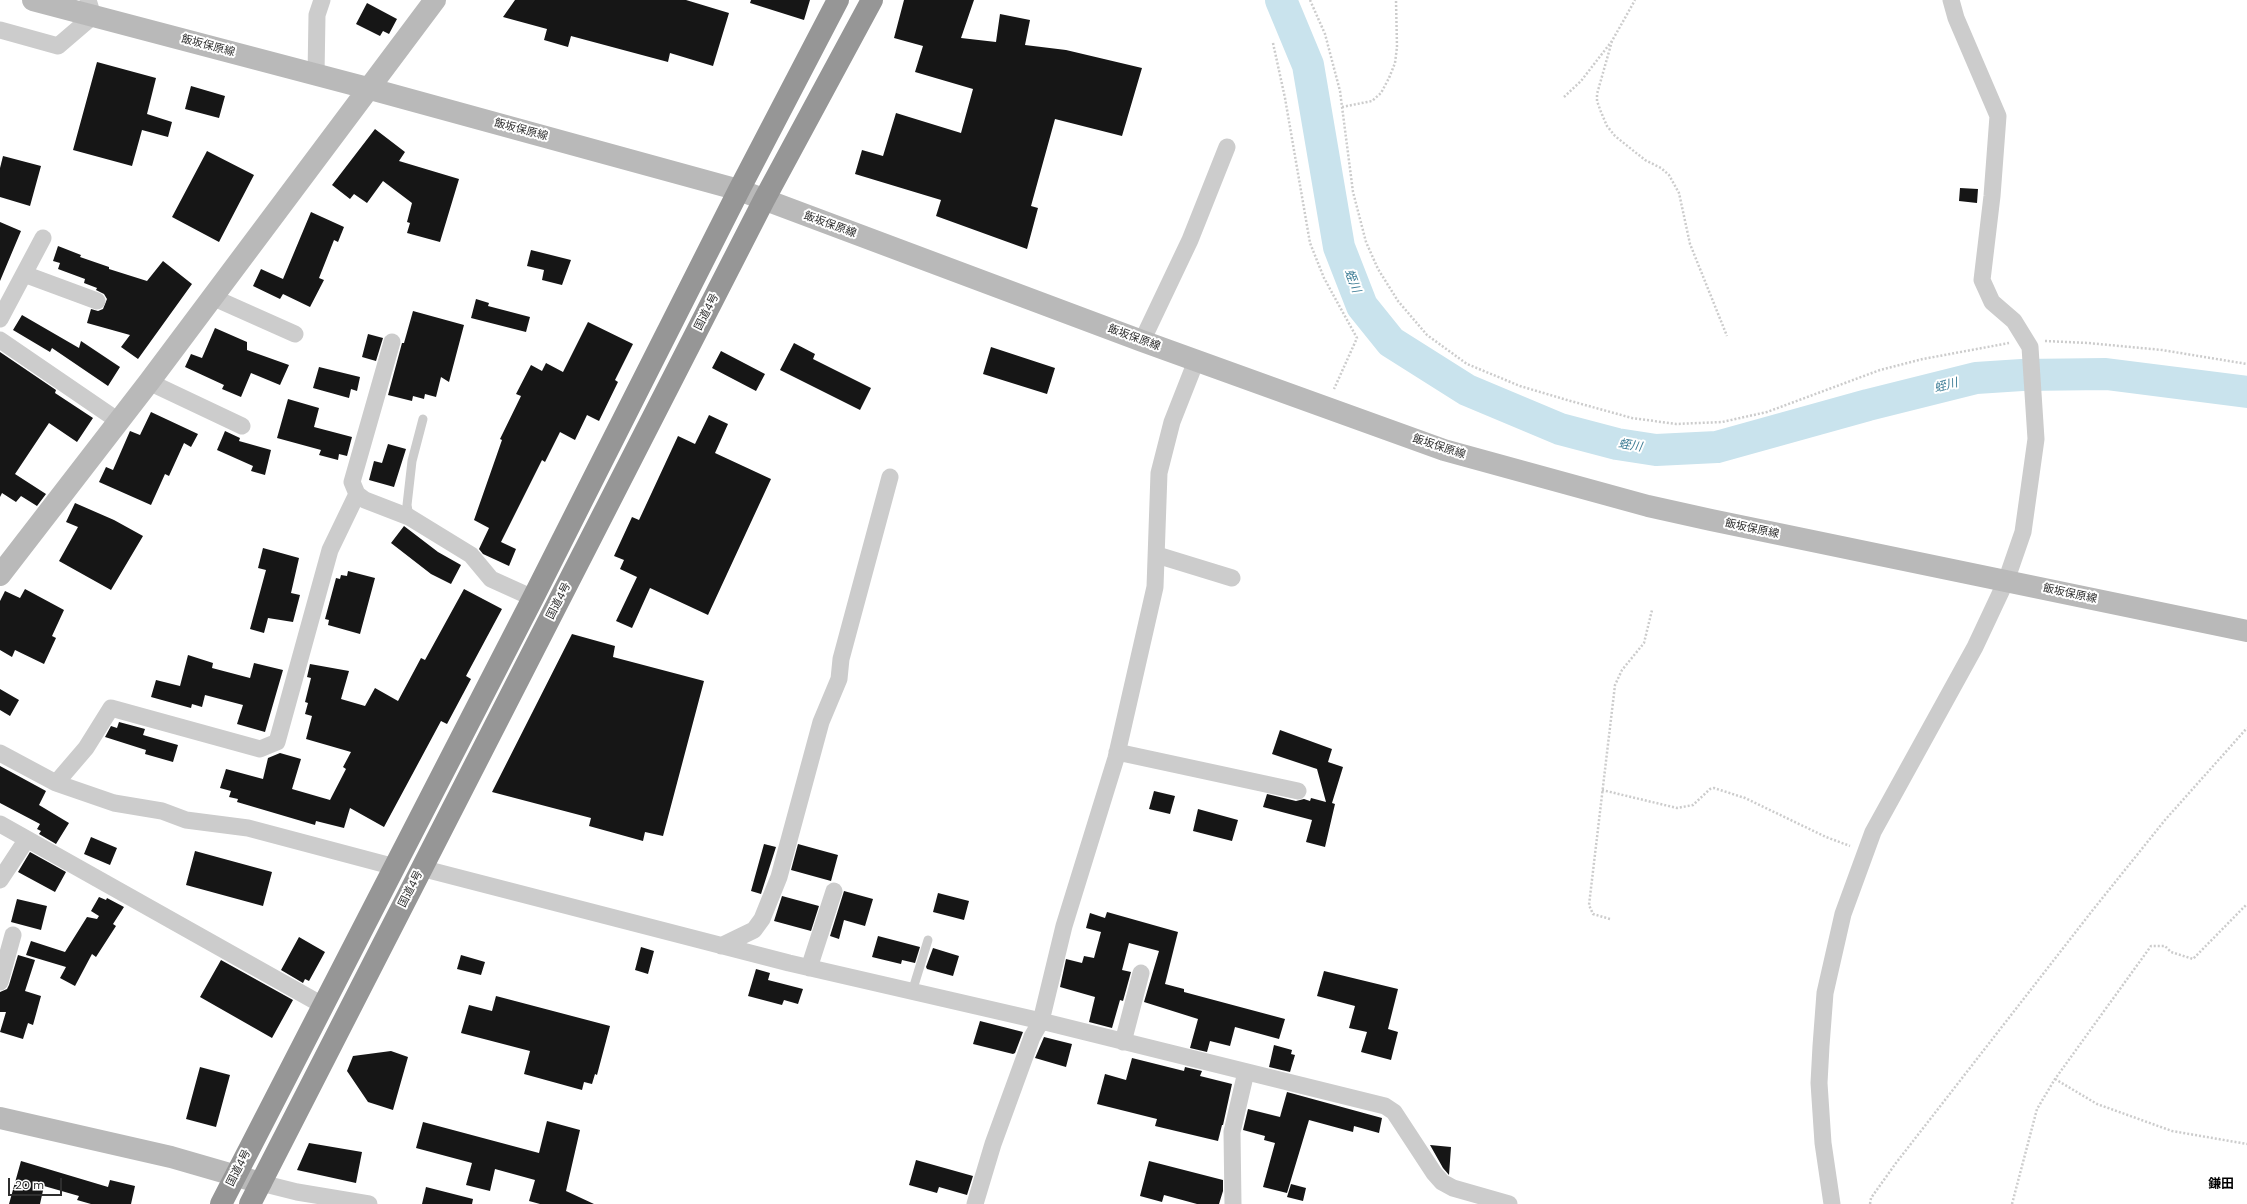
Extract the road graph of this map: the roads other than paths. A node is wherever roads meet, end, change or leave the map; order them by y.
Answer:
1 (33, 0) edge
2 (322, 0) edge
3 (435, 0) edge
4 (838, 0) edge
5 (872, 0) edge
6 (1951, 0) edge
7 (90, 8) edge
8 (0, 30) edge
9 (316, 75) junction
10 (367, 88) junction
11 (1227, 147) dead end
12 (739, 190) junction
13 (764, 200) junction
14 (43, 238) dead end
15 (24, 274) junction
16 (212, 297) junction
17 (97, 301) dead end
18 (0, 319) edge
19 (295, 334) dead end
20 (0, 340) edge
21 (1142, 341) junction
22 (392, 342) dead end
23 (1196, 361) junction
24 (149, 382) junction
25 (423, 419) dead end
26 (118, 420) junction
27 (242, 426) dead end
28 (890, 477) dead end
29 (357, 494) junction
30 (409, 516) junction
31 (1157, 555) junction
32 (0, 575) edge
33 (1232, 578) dead end
34 (2006, 581) junction
35 (533, 598) junction
36 (2247, 631) edge
37 (1117, 752) junction
38 (0, 753) edge
39 (56, 783) junction
40 (1298, 791) dead end
41 (0, 824) edge
42 (27, 839) junction
43 (395, 867) junction
44 (421, 868) junction
45 (0, 880) edge
46 (834, 891) dead end
47 (13, 935) dead end
48 (928, 940) dead end
49 (722, 946) junction
50 (809, 968) junction
51 (1141, 973) dead end
52 (0, 982) edge
53 (912, 992) junction
54 (324, 1006) junction
55 (1041, 1021) junction
56 (1123, 1042) junction
57 (1246, 1072) junction
58 (0, 1118) edge
59 (236, 1175) junction
60 (261, 1183) junction
61 (221, 1204) edge
62 (250, 1204) edge
63 (369, 1204) edge
64 (975, 1204) edge
65 (1233, 1204) edge
66 (1509, 1204) edge
67 (1832, 1204) edge

1 - 7 main road, 飯坂保原線
2 - 9 street
3 - 10 main road
4 - 12 highway, 国道4号
5 - 13 highway, 国道4号
6 - 34 street
7 - 8 street
7 - 9 main road, 飯坂保原線
9 - 10 main road, 飯坂保原線
10 - 12 main road, 飯坂保原線
10 - 16 main road
11 - 21 street
12 - 13 main road, 飯坂保原線
12 - 35 highway, 国道4号
13 - 21 main road, 飯坂保原線
13 - 44 highway, 国道4号
14 - 15 street
15 - 17 street
15 - 18 street
16 - 19 street
16 - 24 main road
20 - 26 street
21 - 23 main road, 飯坂保原線
22 - 29 street
23 - 31 street
23 - 34 main road, 飯坂保原線
24 - 26 main road
24 - 27 street
25 - 30 lane
26 - 32 main road
28 - 49 street
29 - 30 street
29 - 39 street
30 - 35 street
31 - 33 street
31 - 37 street
34 - 36 main road, 飯坂保原線
34 - 67 street
35 - 43 highway, 国道4号
37 - 40 street
37 - 55 street
38 - 39 street
39 - 43 street
41 - 42 street
42 - 45 street
42 - 54 street
43 - 54 highway, 国道4号
44 - 49 street
44 - 60 highway, 国道4号
46 - 50 street
47 - 52 street
48 - 53 lane
49 - 50 street
50 - 53 street
51 - 56 street
53 - 55 street
54 - 59 highway, 国道4号
55 - 56 street
55 - 64 street
56 - 57 street
57 - 65 street
57 - 66 street
58 - 59 main road
59 - 60 main road
59 - 61 highway, 国道4号
60 - 62 highway, 国道4号
60 - 63 street

